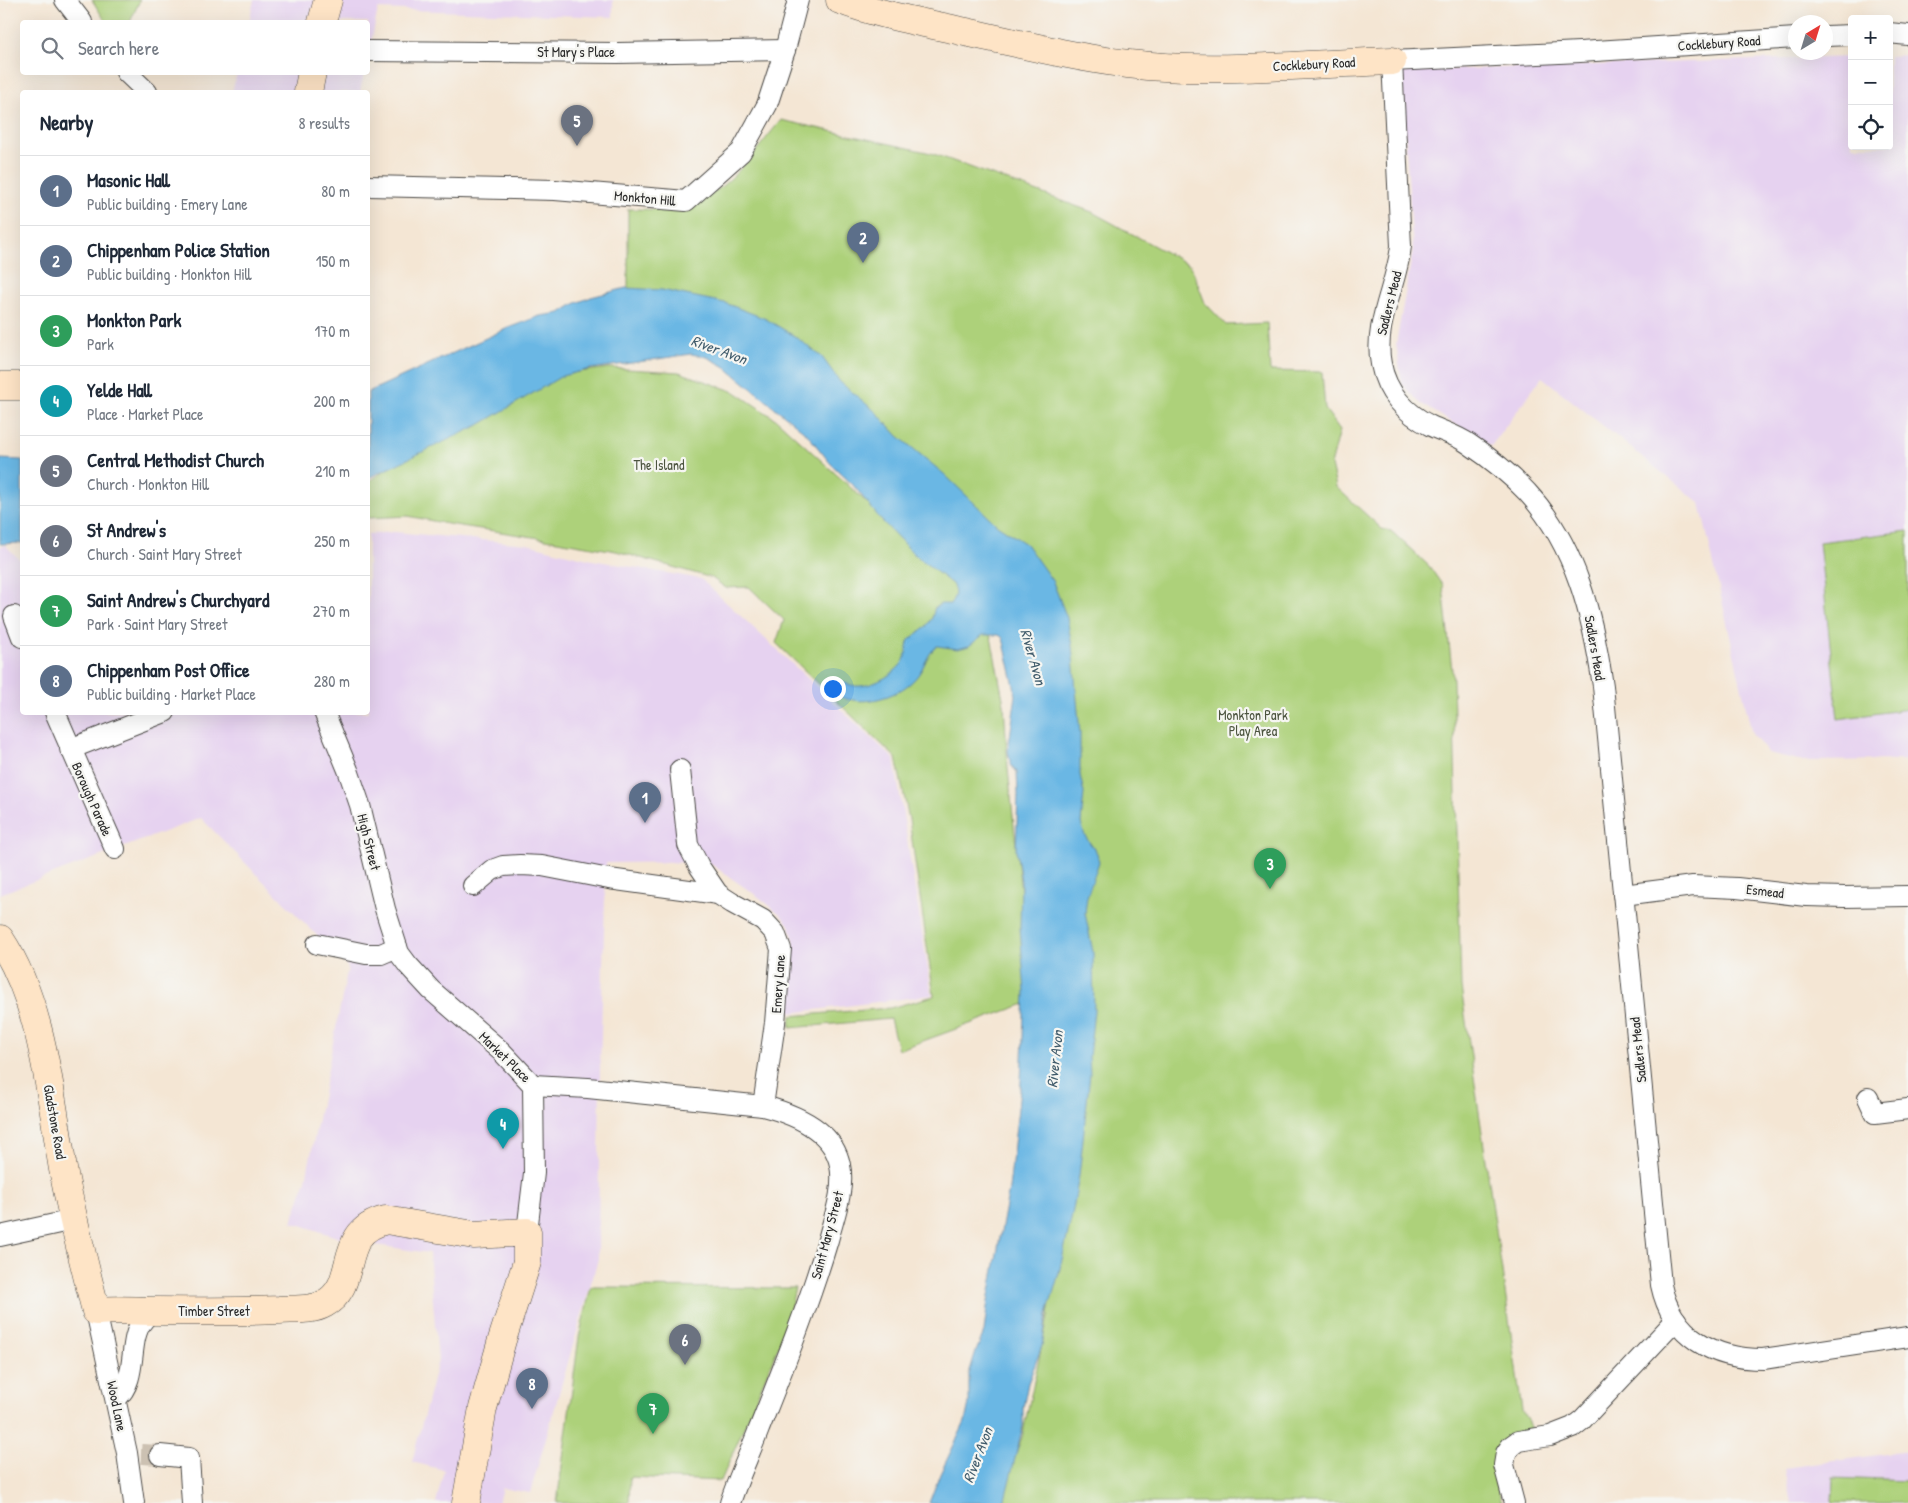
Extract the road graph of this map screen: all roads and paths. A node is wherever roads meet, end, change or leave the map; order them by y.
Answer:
1 (66, 0) edge
2 (328, 0) edge
3 (798, 0) edge
4 (840, 0) edge
5 (81, 20) edge
6 (323, 20) edge
7 (1893, 33) edge
8 (1848, 35) edge
9 (1908, 35) edge
10 (1833, 36) edge
11 (1788, 39) edge
12 (785, 50) junction
13 (370, 51) edge
14 (1392, 61) junction
15 (129, 75) edge
16 (311, 75) edge
17 (144, 90) edge
18 (308, 90) edge
19 (370, 186) edge
20 (0, 386) edge
21 (20, 386) edge
22 (14, 616) dead end
23 (20, 632) edge
24 (56, 715) edge
25 (157, 715) edge
26 (325, 715) edge
27 (70, 749) junction
28 (680, 770) dead end
29 (115, 849) dead end
30 (474, 886) dead end
31 (718, 894) junction
32 (1623, 895) junction
33 (1908, 896) edge
34 (0, 939) edge
35 (317, 944) dead end
36 (397, 947) junction
37 (412, 970) joint
38 (533, 1085) junction
39 (763, 1106) junction
40 (1908, 1109) edge
41 (1872, 1114) dead end
42 (73, 1220) junction
43 (527, 1232) junction
44 (0, 1236) edge
45 (96, 1311) junction
46 (154, 1311) junction
47 (1676, 1320) junction
48 (1908, 1337) edge
49 (116, 1399) junction
50 (143, 1454) junction
51 (134, 1503) edge
52 (192, 1503) edge
53 (466, 1503) edge
54 (730, 1503) edge
55 (1514, 1503) edge

1 - 5 street
2 - 6 street
3 - 12 street, Monkton Hill
4 - 14 street, Cocklebury Road
7 - 9 street
8 - 10 street
11 - 14 street, Cocklebury Road
12 - 13 street, St Mary's Place
12 - 19 street, Monkton Hill
14 - 32 street, Sadlers Mead
15 - 17 street
16 - 18 street
20 - 21 street
22 - 23 street
24 - 27 street, Borough Parade
25 - 27 street, Borough Parade
26 - 36 street, High Street
27 - 29 street, Borough Parade
28 - 31 street, Emery Lane
30 - 31 street, Emery Lane
31 - 39 street, Emery Lane
32 - 33 street, Esmead
32 - 47 street, Sadlers Mead
34 - 42 street, Gladstone Road
35 - 36 street
36 - 37 street, High Street
37 - 38 street, Market Place
38 - 39 street, Saint Mary Street
38 - 43 street, Market Place
39 - 54 street, Saint Mary Street
40 - 41 street
42 - 44 street
42 - 45 street, Gladstone Road
43 - 46 street, Timber Street
43 - 53 street, Market Place
45 - 46 street, Timber Street
45 - 49 street, Wood Lane
46 - 49 street
47 - 48 street, Sadlers Mead
47 - 55 street
49 - 50 street, Wood Lane
50 - 51 street, Wood Lane
50 - 52 street

